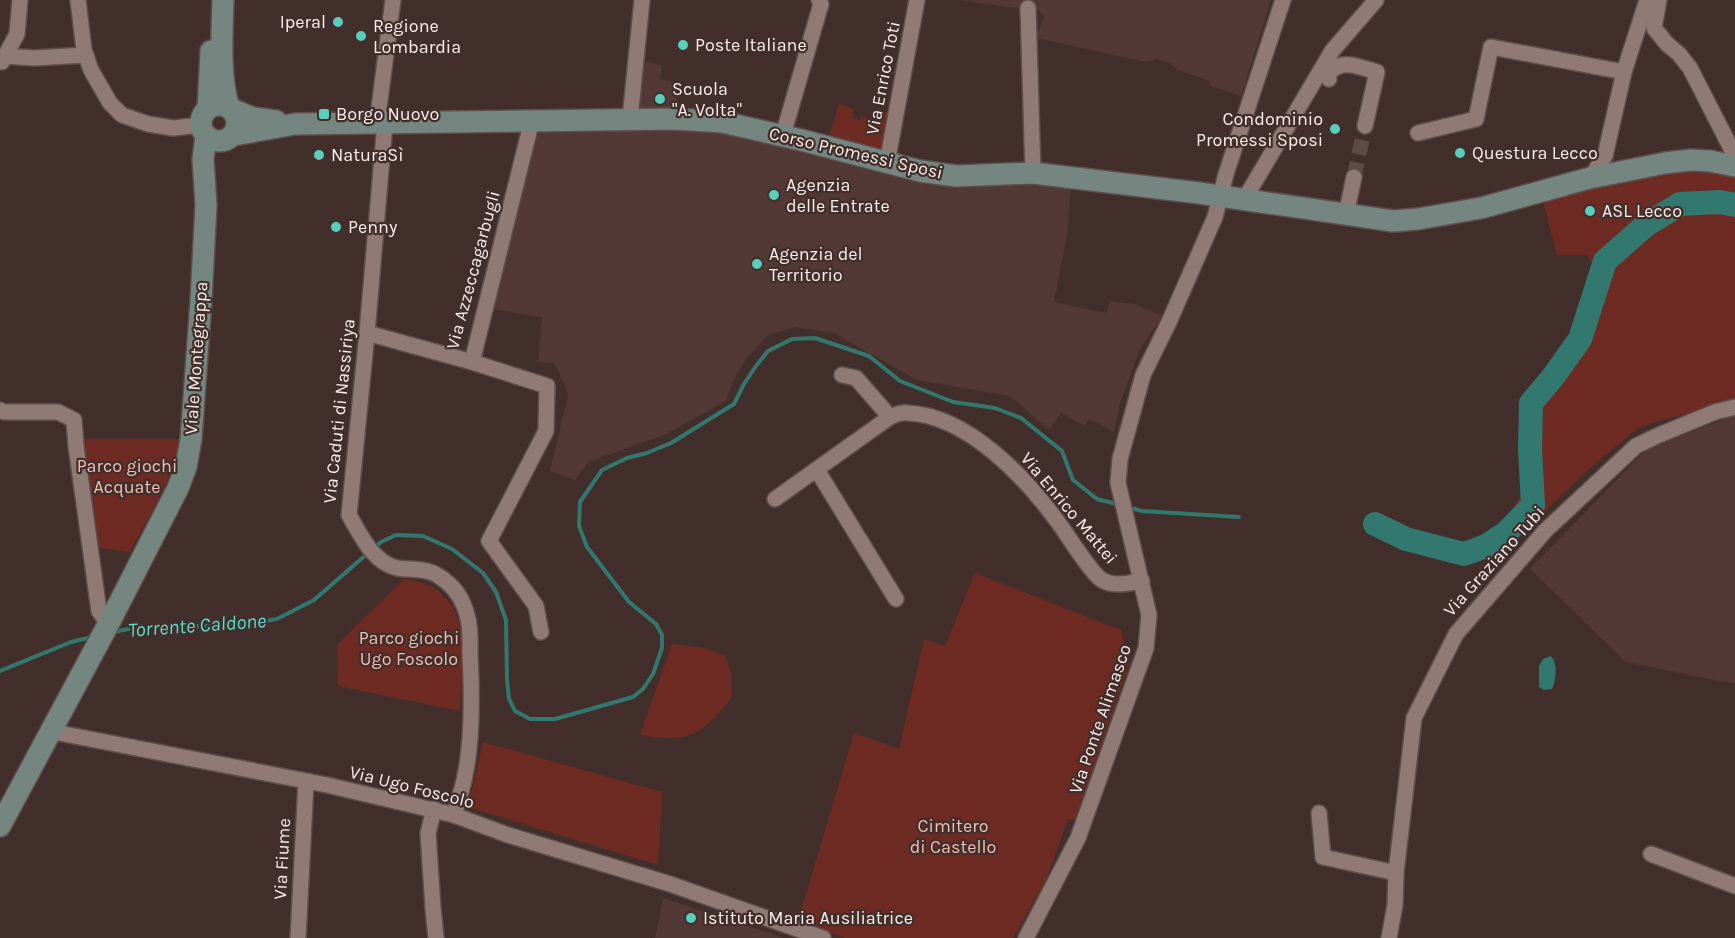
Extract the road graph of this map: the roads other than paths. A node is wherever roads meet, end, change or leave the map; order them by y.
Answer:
1 (20, 0) edge
2 (78, 0) edge
3 (214, 0) edge
4 (223, 0) edge
5 (393, 0) edge
6 (642, 0) edge
7 (819, 0) edge
8 (917, 0) edge
9 (1283, 0) edge
10 (1376, 0) edge
11 (1647, 0) edge
12 (1659, 0) edge
13 (1028, 8) dead end
14 (86, 55) junction
15 (3, 60) edge
16 (1624, 72) junction
17 (1329, 79) dead end
18 (229, 108) junction
19 (630, 119) junction
20 (532, 120) junction
21 (205, 123) junction
22 (381, 123) junction
23 (295, 124) junction
24 (1365, 126) tunnel mouth
25 (1418, 133) dead end
26 (783, 135) junction
27 (231, 137) junction
28 (1735, 156) edge
29 (887, 163) junction
30 (1735, 166) edge
31 (1033, 173) junction
32 (1354, 177) tunnel mouth
33 (1590, 178) junction
34 (1362, 192) tunnel mouth
35 (1220, 197) junction
36 (1244, 200) junction
37 (206, 205) junction
38 (1351, 216) junction
39 (367, 333) junction
40 (472, 362) junction
41 (842, 375) dead end
42 (1735, 407) edge
43 (0, 410) edge
44 (890, 417) junction
45 (817, 470) junction
46 (775, 499) dead end
47 (1142, 581) junction
48 (896, 599) dead end
49 (108, 624) junction
50 (541, 632) dead end
51 (51, 730) junction
52 (306, 782) junction
53 (434, 809) junction
54 (1319, 813) dead end
55 (454, 815) junction
56 (0, 826) edge
57 (1651, 854) dead end
58 (1396, 873) junction
59 (1735, 886) edge
60 (298, 938) edge
61 (436, 938) edge
62 (823, 938) edge
63 (1026, 938) edge
64 (1389, 938) edge

1 - 15 street
2 - 14 street
3 - 21 street, Viale Montegrappa
4 - 18 street
5 - 22 street, Via Caduti di Nassiriya
6 - 19 street
7 - 26 street
8 - 29 street, Via Enrico Toti
9 - 35 street, Via Ponte Alimasco
10 - 36 street
11 - 16 street
12 - 28 street
13 - 31 street
14 - 15 street
14 - 21 street
16 - 25 street
16 - 33 street
17 - 24 street
18 - 21 street
18 - 23 street, Corso Promessi Sposi
18 - 27 street
19 - 20 street, Corso Promessi Sposi
19 - 26 street, Corso Promessi Sposi
20 - 22 street, Corso Promessi Sposi
20 - 40 street, Via Azzeccagarbugli
21 - 27 street
21 - 37 street, Viale Montegrappa
22 - 23 street, Corso Promessi Sposi
22 - 39 street, Via Caduti di Nassiriya
23 - 27 street, Corso Promessi Sposi
26 - 29 street, Corso Promessi Sposi
27 - 37 street, Viale Montegrappa
29 - 31 street, Corso Promessi Sposi
30 - 33 street, Corso Promessi Sposi
31 - 35 street, Corso Promessi Sposi
32 - 38 street
33 - 38 street, Corso Promessi Sposi
34 - 38 street
35 - 36 street, Corso Promessi Sposi
35 - 47 street, Via Ponte Alimasco
36 - 38 street, Corso Promessi Sposi
37 - 49 street, Viale Montegrappa
39 - 40 street, Via Azzeccagarbugli
39 - 55 street, Via Caduti di Nassiriya
40 - 50 street
41 - 44 street
42 - 58 street, Via Graziano Tubi
43 - 49 street
44 - 45 street
44 - 47 street, Via Enrico Mattei
45 - 46 street
45 - 48 street
47 - 63 street, Via Ponte Alimasco
49 - 51 street, Viale Montegrappa
51 - 52 street, Via Ugo Foscolo
51 - 56 street, Viale Montegrappa
52 - 53 street, Via Ugo Foscolo
52 - 60 street, Via Fiume
53 - 55 street, Via Ugo Foscolo
53 - 61 street
54 - 58 street
55 - 62 street, Via Ugo Foscolo
57 - 59 street
58 - 64 street, Via Graziano Tubi

